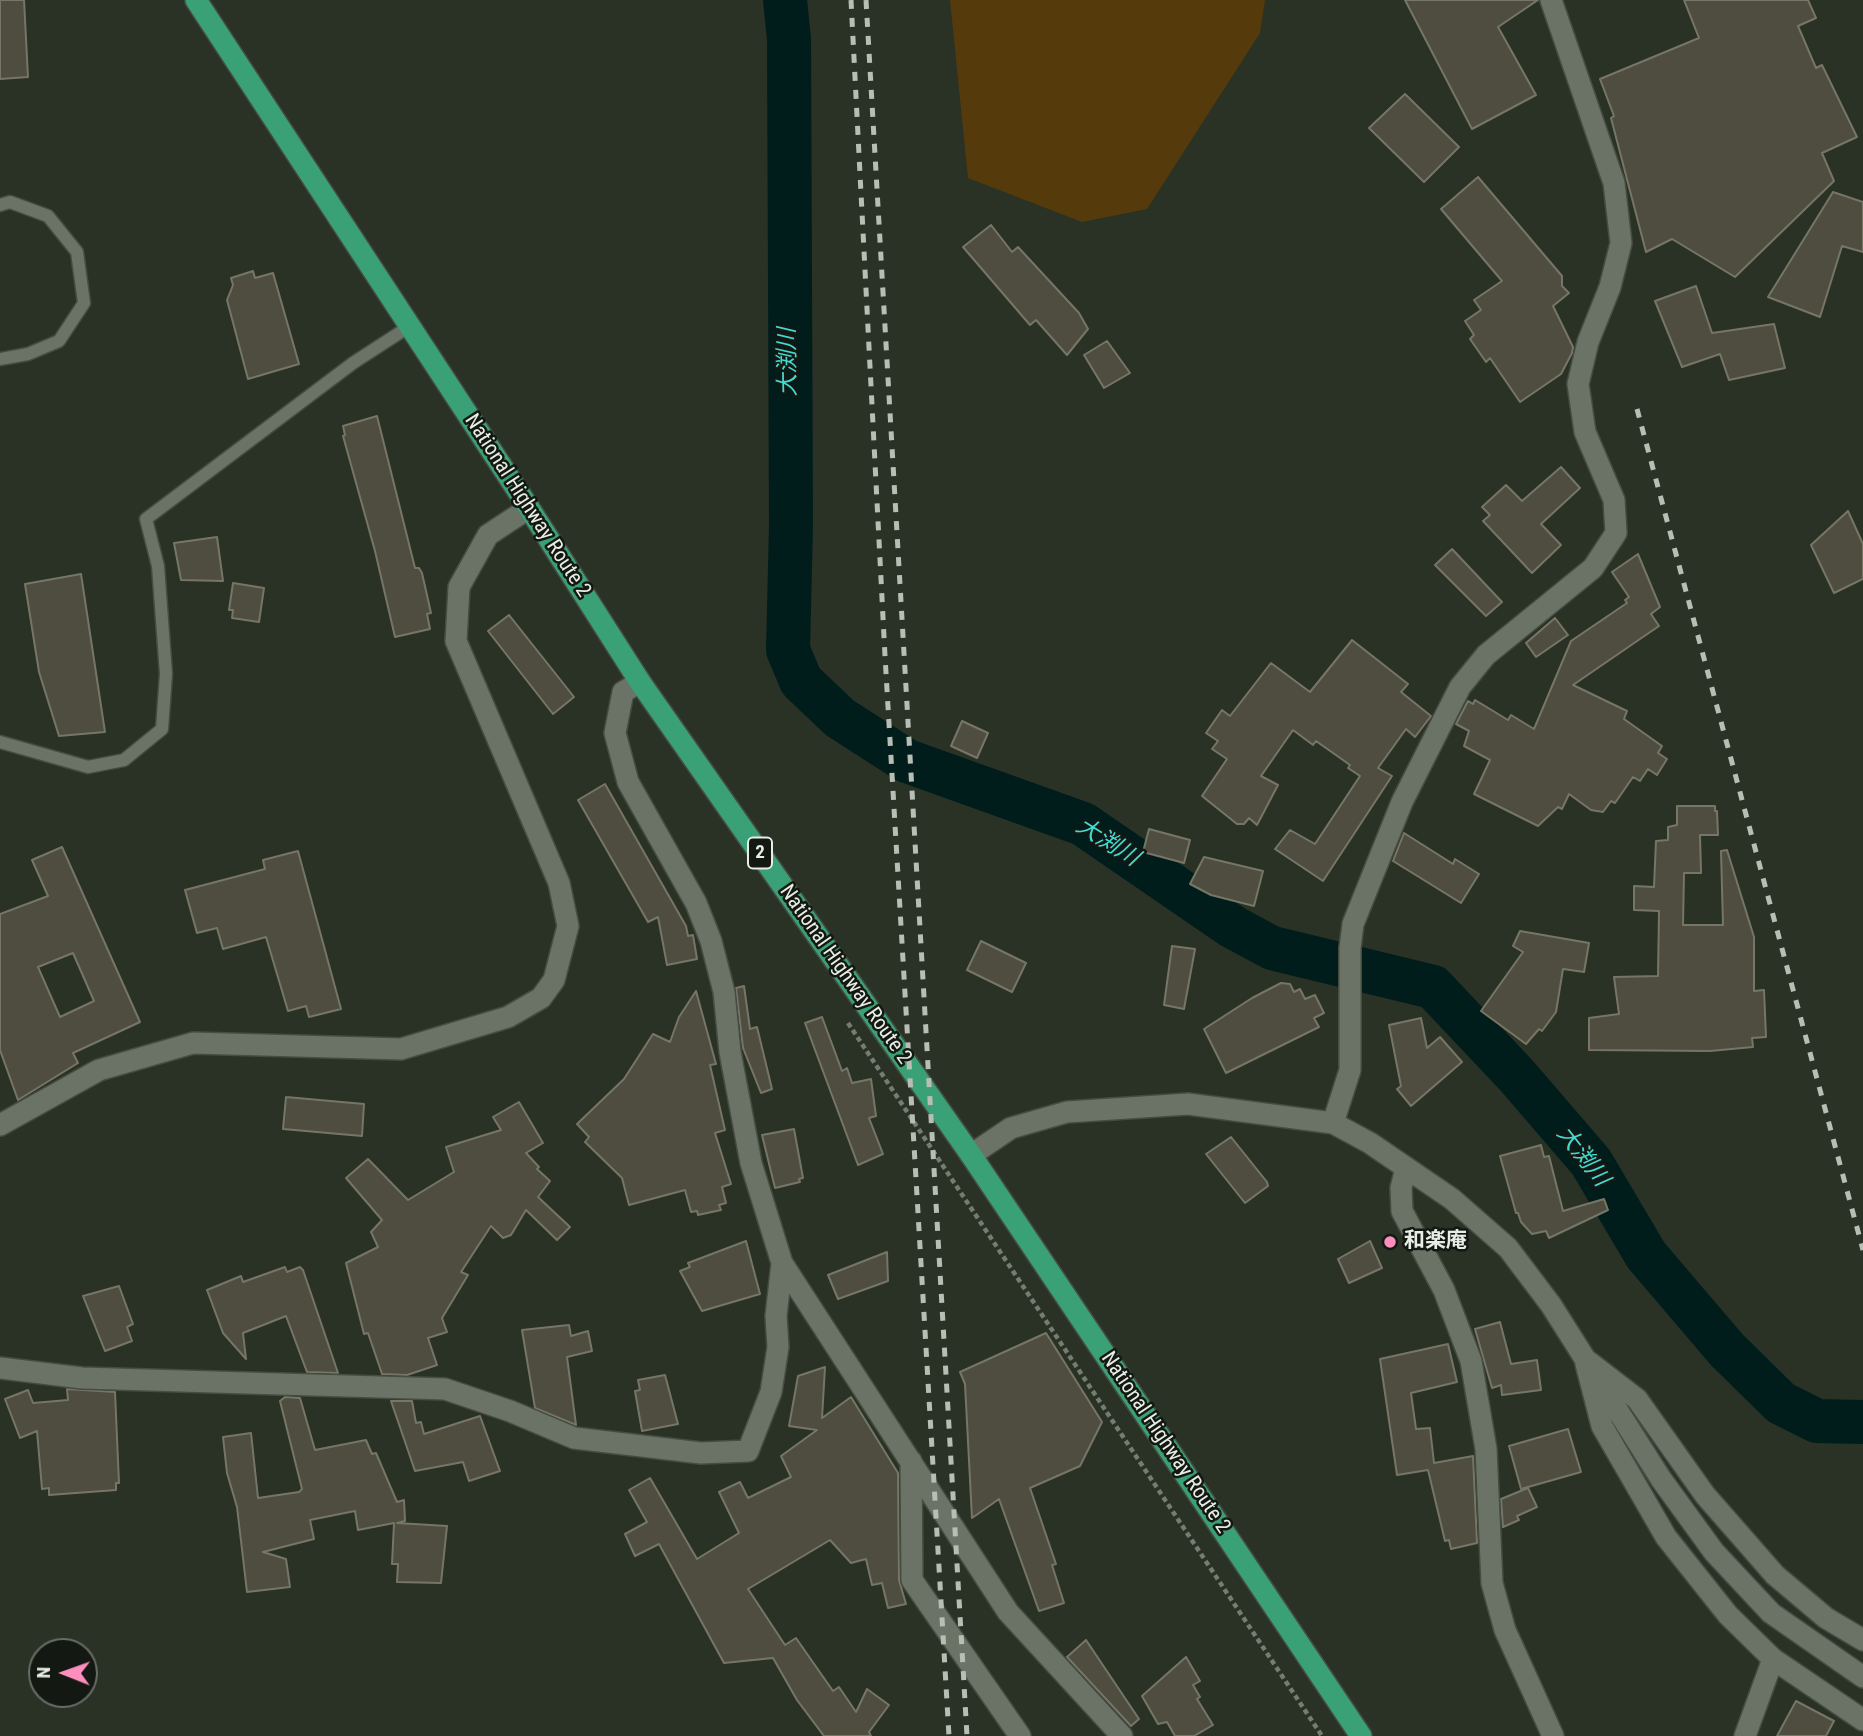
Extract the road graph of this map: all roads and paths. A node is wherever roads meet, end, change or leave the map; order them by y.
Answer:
1 (196, 0) edge
2 (1551, 0) edge
3 (0, 205) edge
4 (410, 326) junction
5 (0, 359) edge
6 (529, 508) junction
7 (639, 682) junction
8 (0, 742) edge
9 (1332, 1123) junction
10 (0, 1125) edge
11 (971, 1155) junction
12 (1406, 1168) junction
13 (782, 1262) junction
14 (1584, 1359) junction
15 (0, 1368) edge
16 (911, 1461) junction
17 (1863, 1640) edge
18 (1773, 1659) junction
19 (1863, 1677) edge
20 (1863, 1720) edge
21 (1020, 1736) edge
22 (1122, 1736) edge
23 (1361, 1736) edge
24 (1553, 1736) edge
25 (1745, 1736) edge

1 - 4 highway, National Highway Route 2 / 2
2 - 9 street
3 - 5 lane
4 - 6 highway, National Highway Route 2 / 2
4 - 8 lane
6 - 7 highway, National Highway Route 2 / 2
6 - 10 street
7 - 11 highway, National Highway Route 2 / 2
7 - 13 street
9 - 11 street
9 - 12 street
11 - 23 highway, National Highway Route 2 / 2
12 - 14 street
12 - 24 street
13 - 15 street
13 - 16 street
14 - 17 street
14 - 18 street
14 - 19 street
16 - 21 street
16 - 22 street
18 - 20 street
18 - 25 street

